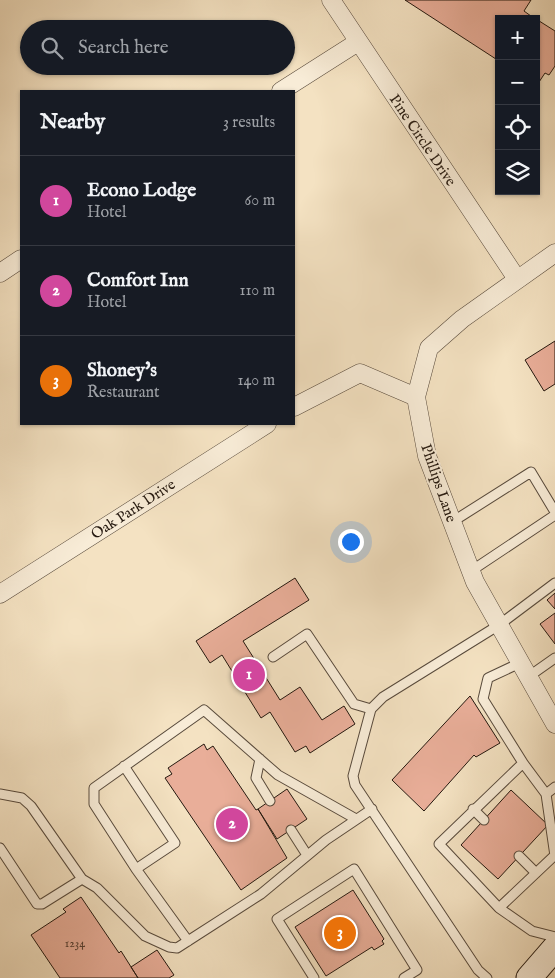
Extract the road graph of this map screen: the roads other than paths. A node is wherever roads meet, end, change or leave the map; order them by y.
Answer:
1 (331, 0) edge
2 (358, 42) junction
3 (283, 90) edge
4 (555, 253) edge
5 (20, 260) edge
6 (0, 273) edge
7 (517, 279) junction
8 (416, 397) junction
9 (295, 406) edge
10 (265, 425) edge
11 (555, 513) edge
12 (452, 522) junction
13 (470, 571) junction
14 (555, 583) edge
15 (0, 594) edge
16 (499, 625) junction
17 (273, 656) dead end
18 (555, 658) edge
19 (524, 670) junction
20 (371, 709) junction
21 (554, 720) edge
22 (260, 759) junction
23 (523, 764) junction
24 (124, 766) junction
25 (555, 787) edge
26 (0, 794) edge
27 (546, 794) junction
28 (270, 801) dead end
29 (372, 809) junction
30 (474, 809) junction
31 (356, 820) junction
32 (484, 820) dead end
33 (291, 830) dead end
34 (0, 848) edge
35 (307, 856) junction
36 (519, 856) dead end
37 (554, 856) edge
38 (136, 869) junction
39 (536, 873) junction
40 (82, 879) junction
41 (499, 908) junction
42 (188, 941) junction
43 (554, 951) edge
44 (314, 978) edge
45 (404, 978) edge
46 (487, 978) edge
47 (529, 978) edge

1 - 2 street, Pine Circle Drive
2 - 3 street
2 - 7 street, Pine Circle Drive
4 - 7 street, Phillips Lane
5 - 6 street
7 - 8 street, Phillips Lane
8 - 9 street
8 - 12 street, Phillips Lane
10 - 15 street, Oak Park Drive
11 - 12 lane
11 - 13 lane
12 - 13 street, Phillips Lane
13 - 16 street, Phillips Lane
14 - 16 lane
16 - 19 street, Phillips Lane
16 - 20 lane
17 - 20 lane
18 - 19 lane
19 - 21 street, Phillips Lane
19 - 23 lane
20 - 29 lane
22 - 24 lane
22 - 28 lane
22 - 31 lane
23 - 27 lane
23 - 30 lane
24 - 38 lane
24 - 38 lane
25 - 27 lane
26 - 40 lane
27 - 37 lane
29 - 31 lane
29 - 46 lane
30 - 32 lane
30 - 41 lane
31 - 35 lane
33 - 35 lane
34 - 40 lane
35 - 42 lane
36 - 39 lane
37 - 39 lane
38 - 42 lane
39 - 41 lane
40 - 42 lane
41 - 43 lane
43 - 47 main road
44 - 45 lane

